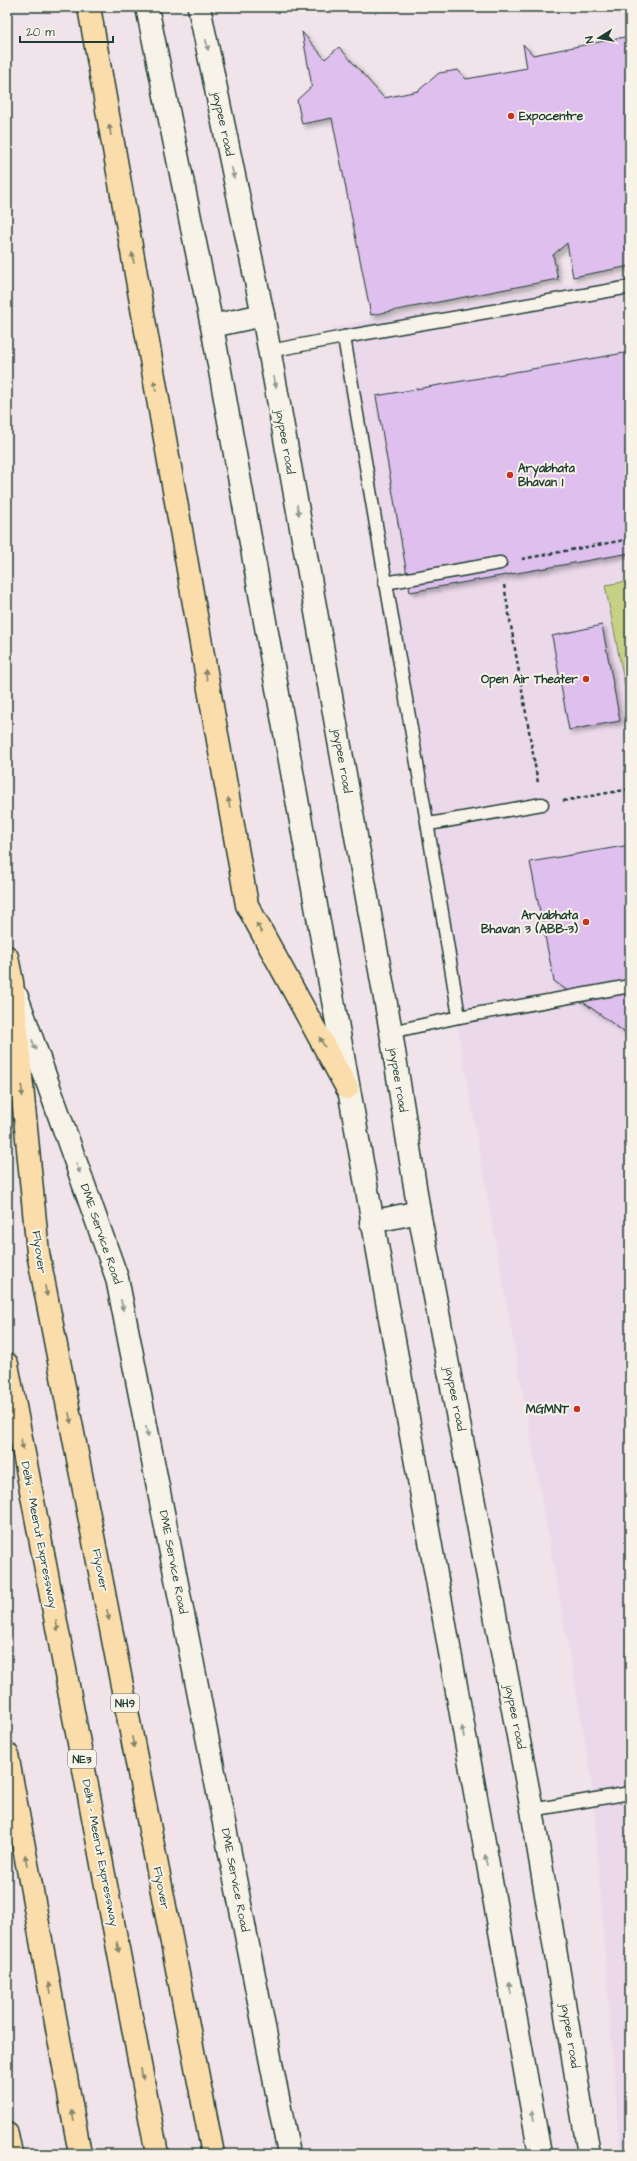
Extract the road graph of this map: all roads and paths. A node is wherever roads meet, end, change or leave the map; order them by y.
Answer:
1 (89, 7) edge
2 (146, 7) edge
3 (199, 7) edge
4 (630, 287) edge
5 (263, 315) junction
6 (212, 326) junction
7 (344, 337) junction
8 (269, 351) junction
9 (630, 539) edge
10 (500, 563) junction
11 (385, 583) junction
12 (630, 789) edge
13 (542, 804) junction
14 (429, 824) junction
15 (7, 957) edge
16 (12, 982) junction
17 (630, 986) edge
18 (459, 1017) junction
19 (391, 1032) junction
20 (347, 1088) junction
21 (419, 1212) junction
22 (371, 1222) junction
23 (7, 1364) edge
24 (7, 1754) edge
25 (630, 1793) edge
26 (532, 1810) junction
27 (7, 2134) edge
28 (11, 2154) edge
29 (80, 2154) edge
30 (157, 2154) edge
31 (213, 2154) edge
32 (289, 2154) edge
33 (540, 2154) edge
34 (590, 2154) edge

20 -> 1 highway
2 - 6 street
3 -> 5 street, jaypee road
4 - 7 lane
5 - 6 street
5 - 8 street, jaypee road
6 - 20 street
7 - 8 lane
7 - 11 lane
8 -> 19 street, jaypee road
9 - 10 path
10 - 11 lane
10 - 13 path
11 - 14 lane
12 - 13 path
13 - 14 lane
14 - 18 lane
15 - 16 highway, Flyover
16 -> 31 highway, Flyover / NH9
16 -> 32 street, DME Service Road
17 - 18 lane
18 - 19 lane
19 - 21 street, jaypee road
20 - 22 street
21 - 22 street
21 - 26 street, jaypee road
33 -> 22 street
23 -> 30 highway, Delhi - Meerut Expressway / NE3
29 -> 24 highway
25 - 26 lane
26 - 34 street, jaypee road
27 - 28 highway

